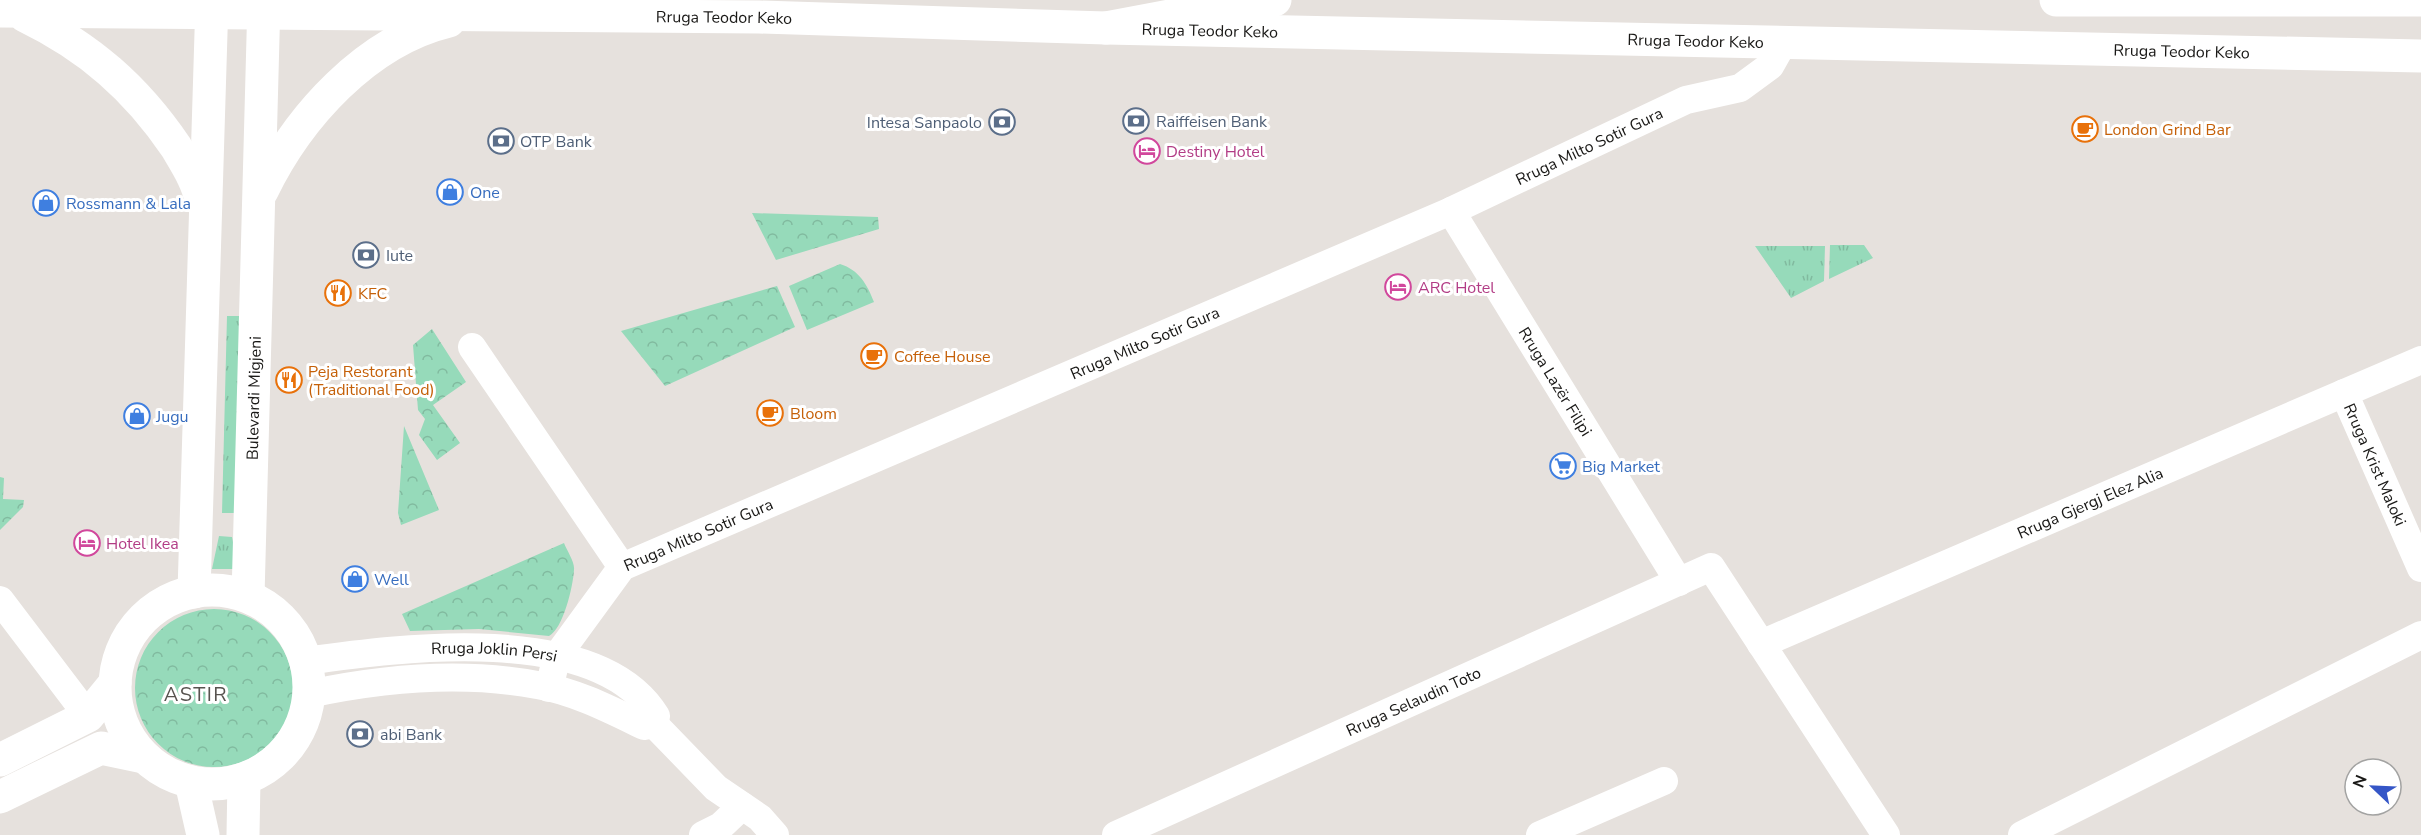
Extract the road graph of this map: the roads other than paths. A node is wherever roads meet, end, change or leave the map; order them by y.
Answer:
1 (1275, 0) edge
2 (2056, 0) edge
3 (2421, 0) edge
4 (264, 4) edge
5 (211, 7) edge
6 (9, 12) edge
7 (478, 14) junction
8 (1106, 28) junction
9 (1783, 43) junction
10 (2421, 56) edge
11 (259, 198) junction
12 (1451, 211) junction
13 (204, 220) junction
14 (472, 347) dead end
15 (2421, 360) edge
16 (2344, 393) junction
17 (622, 567) junction
18 (2421, 568) edge
19 (1679, 582) junction
20 (194, 592) junction
21 (248, 596) junction
22 (0, 600) edge
23 (2421, 635) edge
24 (1761, 644) junction
25 (557, 656) junction
26 (306, 662) junction
27 (115, 683) junction
28 (549, 688) junction
29 (309, 694) junction
30 (88, 716) junction
31 (654, 724) junction
32 (144, 757) junction
33 (0, 760) edge
34 (244, 779) junction
35 (1664, 781) dead end
36 (191, 782) junction
37 (0, 797) edge
38 (742, 806) junction
39 (203, 835) edge
40 (243, 835) edge
41 (703, 835) edge
42 (775, 835) edge
43 (1116, 835) edge
44 (1540, 835) edge
45 (1886, 835) edge
46 (2022, 835) edge

1 - 8 main road
2 - 3 main road
4 - 5 main road, Rruga Teodor Keko
4 - 7 main road, Rruga Teodor Keko
4 - 11 main road, Bulevardi Migjeni
5 - 6 main road, Rruga Teodor Keko
5 - 13 main road
6 - 13 main road
7 - 8 main road, Rruga Teodor Keko
7 - 11 main road
8 - 9 main road, Rruga Teodor Keko
9 - 10 main road, Rruga Teodor Keko
9 - 12 street, Rruga Milto Sotir Gura
11 - 21 main road, Bulevardi Migjeni
12 - 17 street, Rruga Milto Sotir Gura
12 - 19 street, Rruga Lazër Filipi
13 - 20 main road
14 - 17 street
15 - 16 street, Rruga Gjergj Elez Alia
16 - 18 street, Rruga Krist Maloki
16 - 24 street, Rruga Gjergj Elez Alia
17 - 25 street, Rruga Milto Sotir Gura
19 - 24 street, Rruga Selaudin Toto
19 - 43 street, Rruga Selaudin Toto
20 - 21 main road
20 - 27 main road
21 - 26 main road
22 - 30 street
23 - 46 street
24 - 45 street
25 - 26 street, Rruga Joklin Persi
25 - 28 street, Rruga Milto Sotir Gura
25 - 31 street, Rruga Joklin Persi
26 - 29 main road
27 - 30 main road
27 - 32 main road
28 - 29 street, Rruga Joklin Persi
28 - 31 street, Rruga Joklin Persi
29 - 34 main road
30 - 33 main road
31 - 38 street, Rruga Joklin Persi
32 - 36 main road
32 - 37 main road
34 - 36 main road
34 - 40 main road
35 - 44 street
36 - 39 main road
38 - 41 street
38 - 42 street, Rruga Joklin Persi

